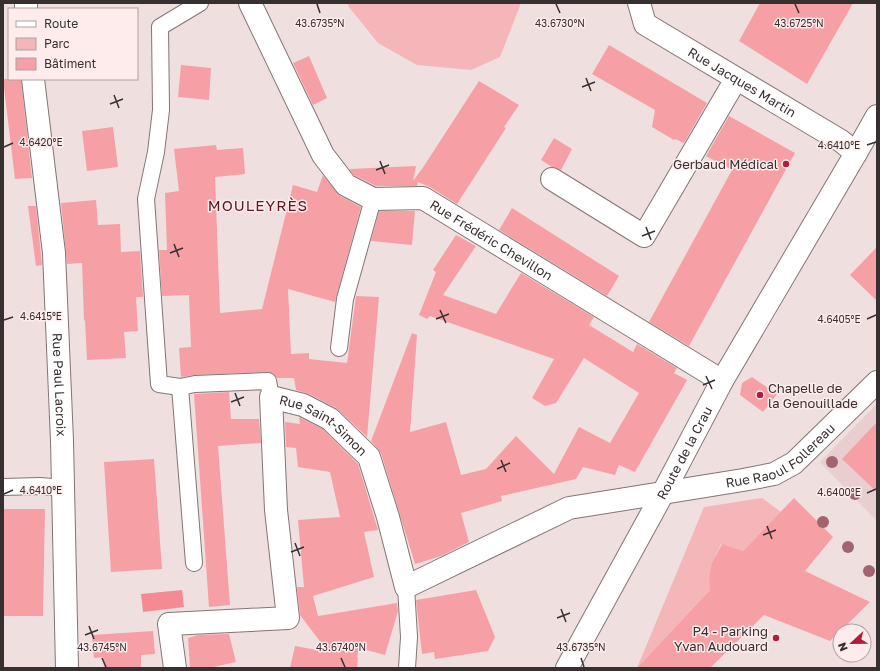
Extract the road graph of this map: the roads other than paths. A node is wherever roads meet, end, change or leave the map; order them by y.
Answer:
1 (200, 3) edge
2 (250, 3) edge
3 (639, 3) edge
4 (736, 79) junction
5 (34, 80) edge
6 (877, 116) edge
7 (856, 153) junction
8 (552, 179) dead end
9 (373, 199) junction
10 (339, 348) dead end
11 (722, 381) junction
12 (877, 382) edge
13 (180, 387) junction
14 (271, 397) junction
15 (3, 487) edge
16 (64, 488) junction
17 (664, 493) junction
18 (194, 563) dead end
19 (406, 587) junction
20 (67, 668) edge
21 (174, 668) edge
22 (407, 668) edge
23 (567, 668) edge

1 - 13 lane
2 - 9 street, Rue Frédéric Chevillon
3 - 4 street, Rue Jacques Martin
4 - 7 street, Rue Jacques Martin
4 - 8 street
5 - 16 street, Rue Paul Lacroix
6 - 7 street, Route de la Crau
7 - 11 street, Route de la Crau
9 - 10 lane
9 - 11 street, Rue Frédéric Chevillon
11 - 17 street, Route de la Crau
12 - 17 street, Rue Raoul Follereau
13 - 14 lane
13 - 18 lane
14 - 19 street, Rue Saint-Simon
14 - 21 street, Rue Saint-Simon
15 - 16 lane
16 - 20 street, Rue Paul Lacroix
17 - 19 street
17 - 23 street, Route de la Crau
19 - 22 lane

